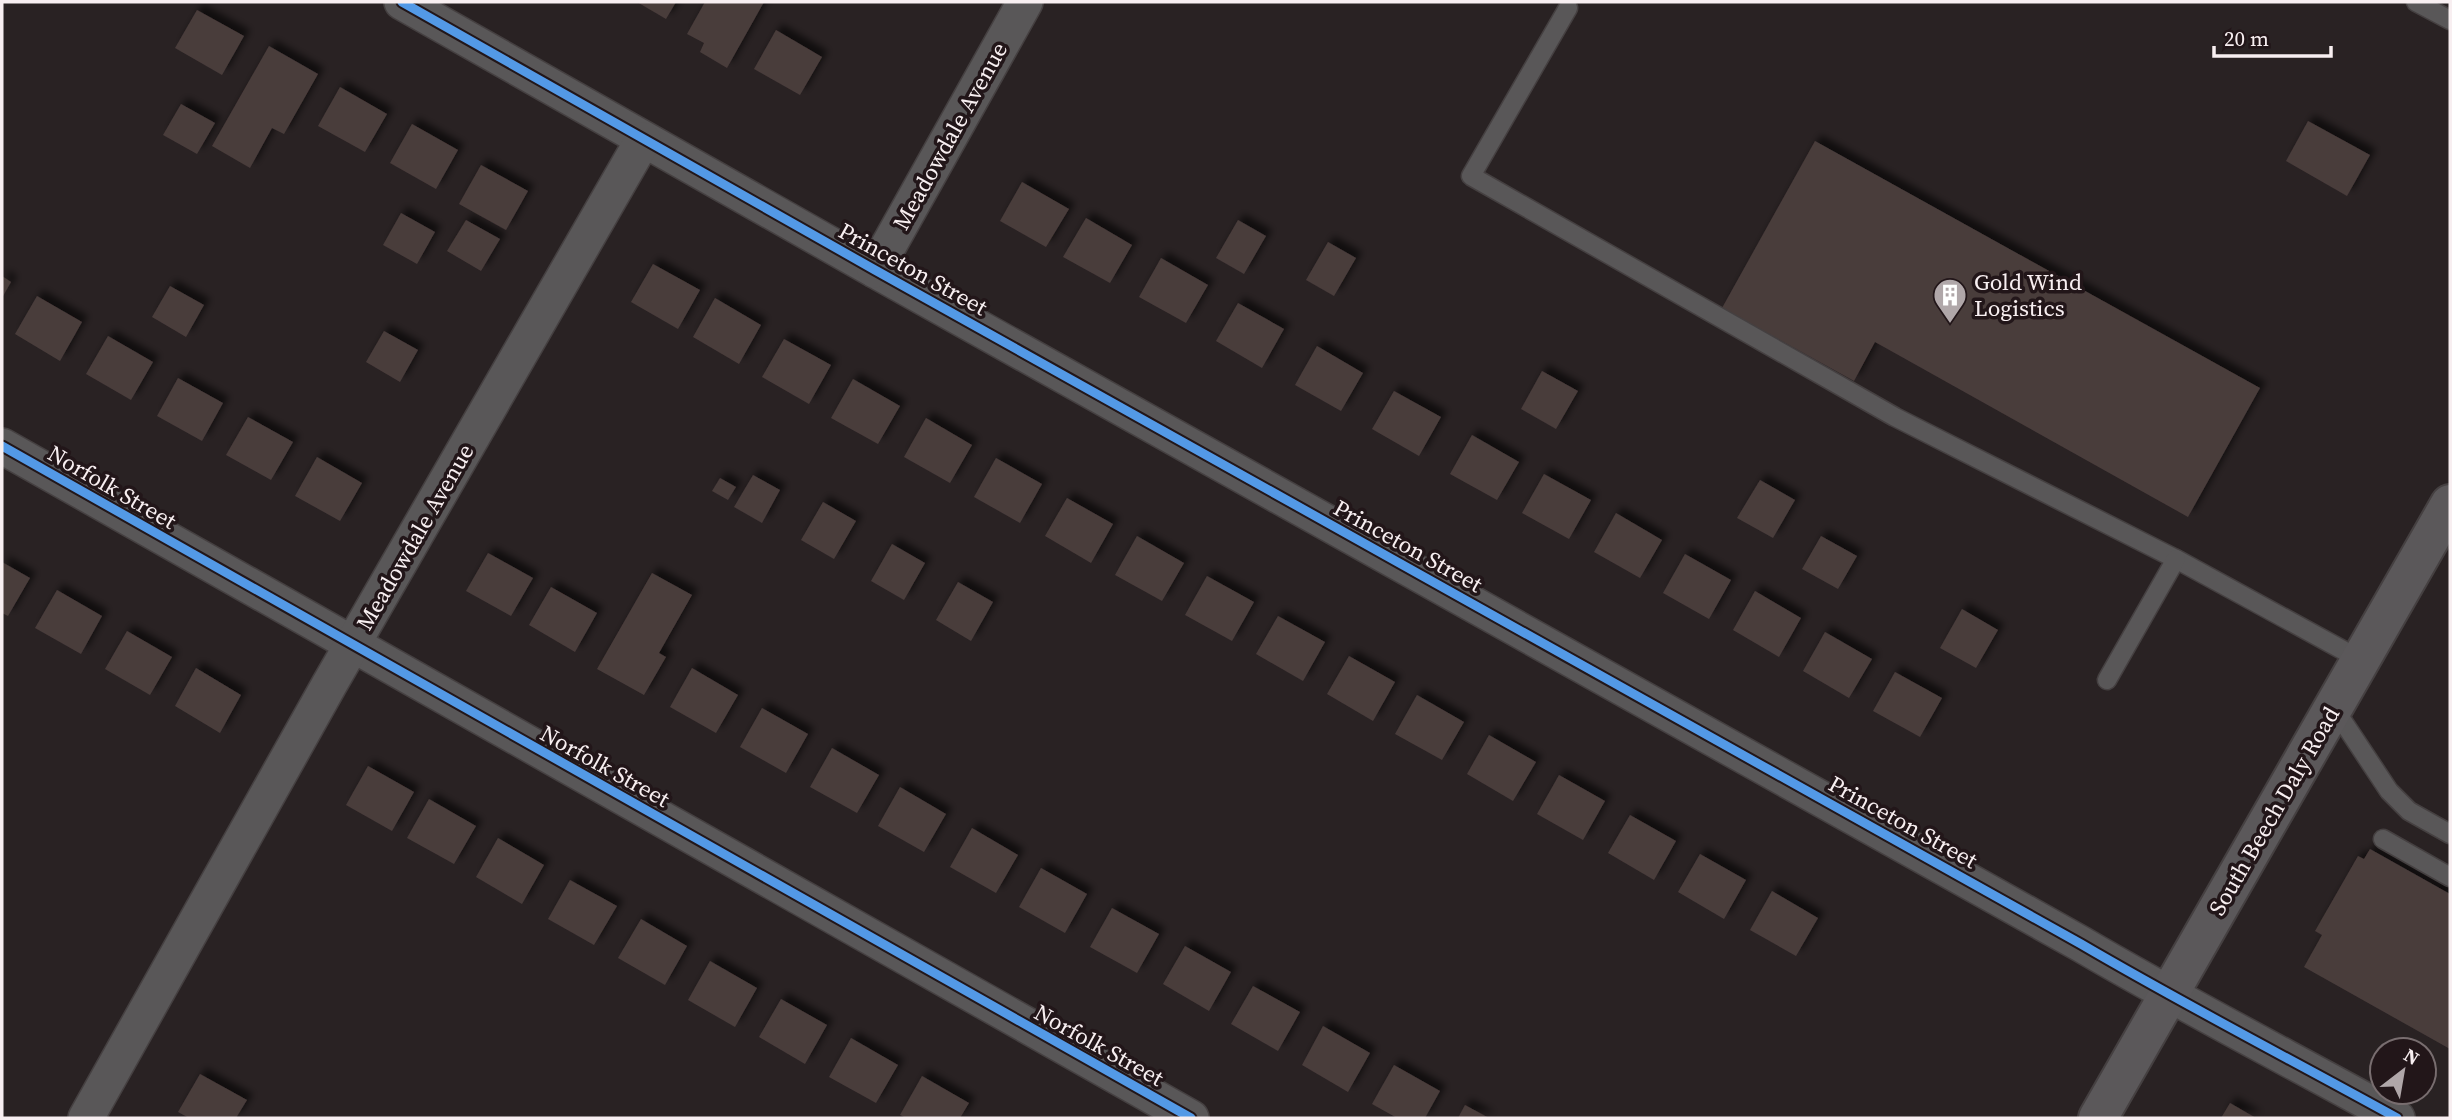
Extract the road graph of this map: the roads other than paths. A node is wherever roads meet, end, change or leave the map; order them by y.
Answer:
1 (402, 2) edge
2 (1025, 2) edge
3 (2416, 2) edge
4 (1568, 8) dead end
5 (2450, 20) edge
6 (643, 140) junction
7 (875, 270) junction
8 (2, 446) edge
9 (2450, 504) edge
10 (2176, 559) junction
11 (352, 646) junction
12 (2361, 660) junction
13 (2107, 680) dead end
14 (2334, 708) junction
15 (2450, 834) edge
16 (2383, 839) dead end
17 (2450, 877) edge
18 (2169, 995) junction
19 (86, 1118) edge
20 (1191, 1118) edge
21 (2098, 1118) edge
22 (2397, 1118) edge

1 - 6 street, Princeton Street
2 - 7 street, Meadowdale Avenue
3 - 5 lane
4 - 10 lane
6 - 7 street, Princeton Street
6 - 11 street, Meadowdale Avenue
7 - 18 street, Princeton Street
8 - 11 street, Norfolk Street
9 - 12 main road, South Beech Daly Road
10 - 12 lane
10 - 13 lane
11 - 19 street, Meadowdale Avenue
11 - 20 street, Norfolk Street
12 - 14 main road, South Beech Daly Road
14 - 15 lane
14 - 18 main road, South Beech Daly Road
16 - 17 lane
18 - 21 main road, South Beech Daly Road
18 - 22 street, Princeton Street

